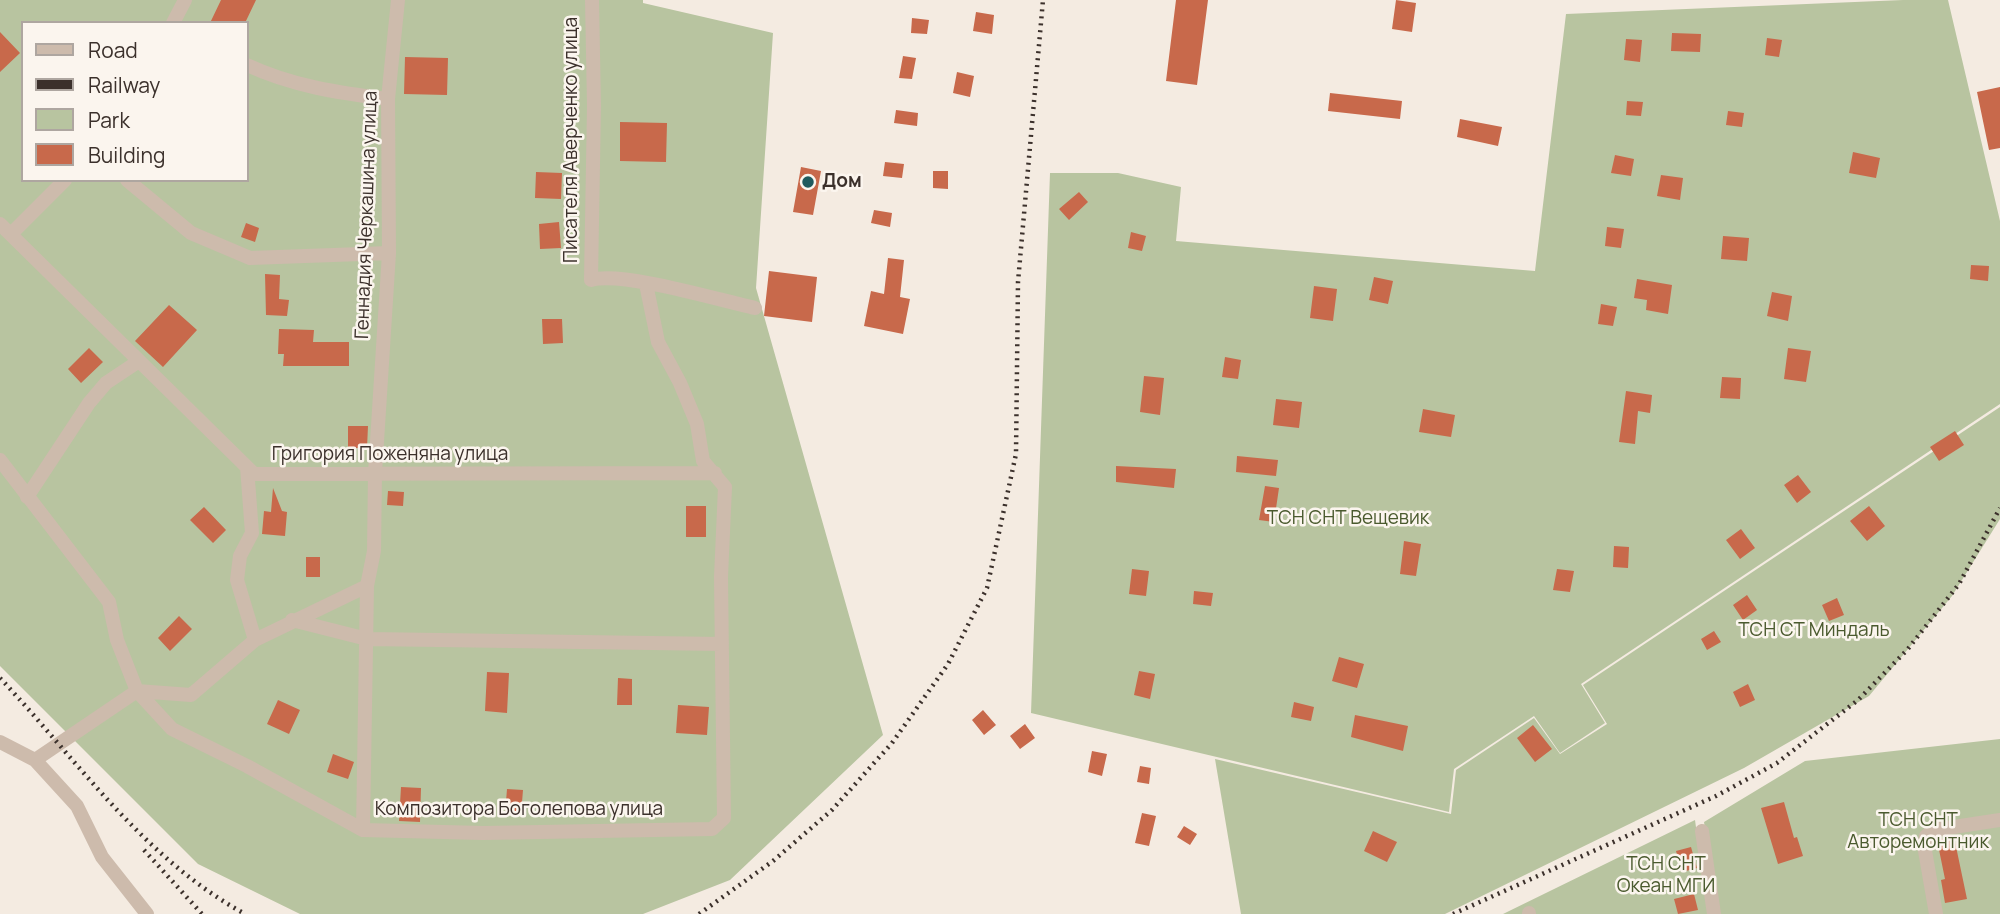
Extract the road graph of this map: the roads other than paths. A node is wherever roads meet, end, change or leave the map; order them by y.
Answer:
1 (185, 0) edge
2 (398, 0) edge
3 (592, 0) edge
4 (174, 21) edge
5 (248, 65) edge
6 (388, 99) junction
7 (63, 182) edge
8 (129, 182) edge
9 (5, 229) edge
10 (389, 253) junction
11 (646, 284) junction
12 (755, 308) dead end
13 (139, 360) junction
14 (0, 460) edge
15 (247, 467) junction
16 (375, 473) junction
17 (715, 473) junction
18 (27, 497) junction
19 (367, 586) junction
20 (292, 620) junction
21 (367, 639) junction
22 (255, 640) junction
23 (722, 644) junction
24 (137, 691) junction
25 (0, 742) edge
26 (35, 760) junction
27 (2000, 820) edge
28 (363, 831) junction
29 (1702, 831) dead end
30 (147, 914) edge
31 (1714, 914) edge
32 (1936, 914) edge

1 - 4 street
2 - 6 street, Геннадия Черкашина улица
3 - 11 street, Писателя Аверченко улица
5 - 6 street
6 - 10 street, Геннадия Черкашина улица
7 - 9 street
8 - 10 street
9 - 13 street, Григория Поженяна улица
10 - 16 street, Геннадия Черкашина улица
11 - 12 street
11 - 17 street
13 - 15 street, Григория Поженяна улица
13 - 18 street
14 - 18 street, Композитора Боголепова улица
15 - 16 street, Григория Поженяна улица
15 - 22 street
16 - 17 street, Григория Поженяна улица
16 - 19 street, Геннадия Черкашина улица
17 - 23 street
18 - 24 street, Композитора Боголепова улица
19 - 20 street
19 - 21 street, Геннадия Черкашина улица
20 - 21 street
20 - 22 street
21 - 23 street
21 - 28 street, Геннадия Черкашина улица
22 - 24 street
23 - 28 street, Композитора Боголепова улица
24 - 26 street
24 - 28 street, Композитора Боголепова улица
25 - 26 street
26 - 30 street
27 - 32 street
29 - 31 street

